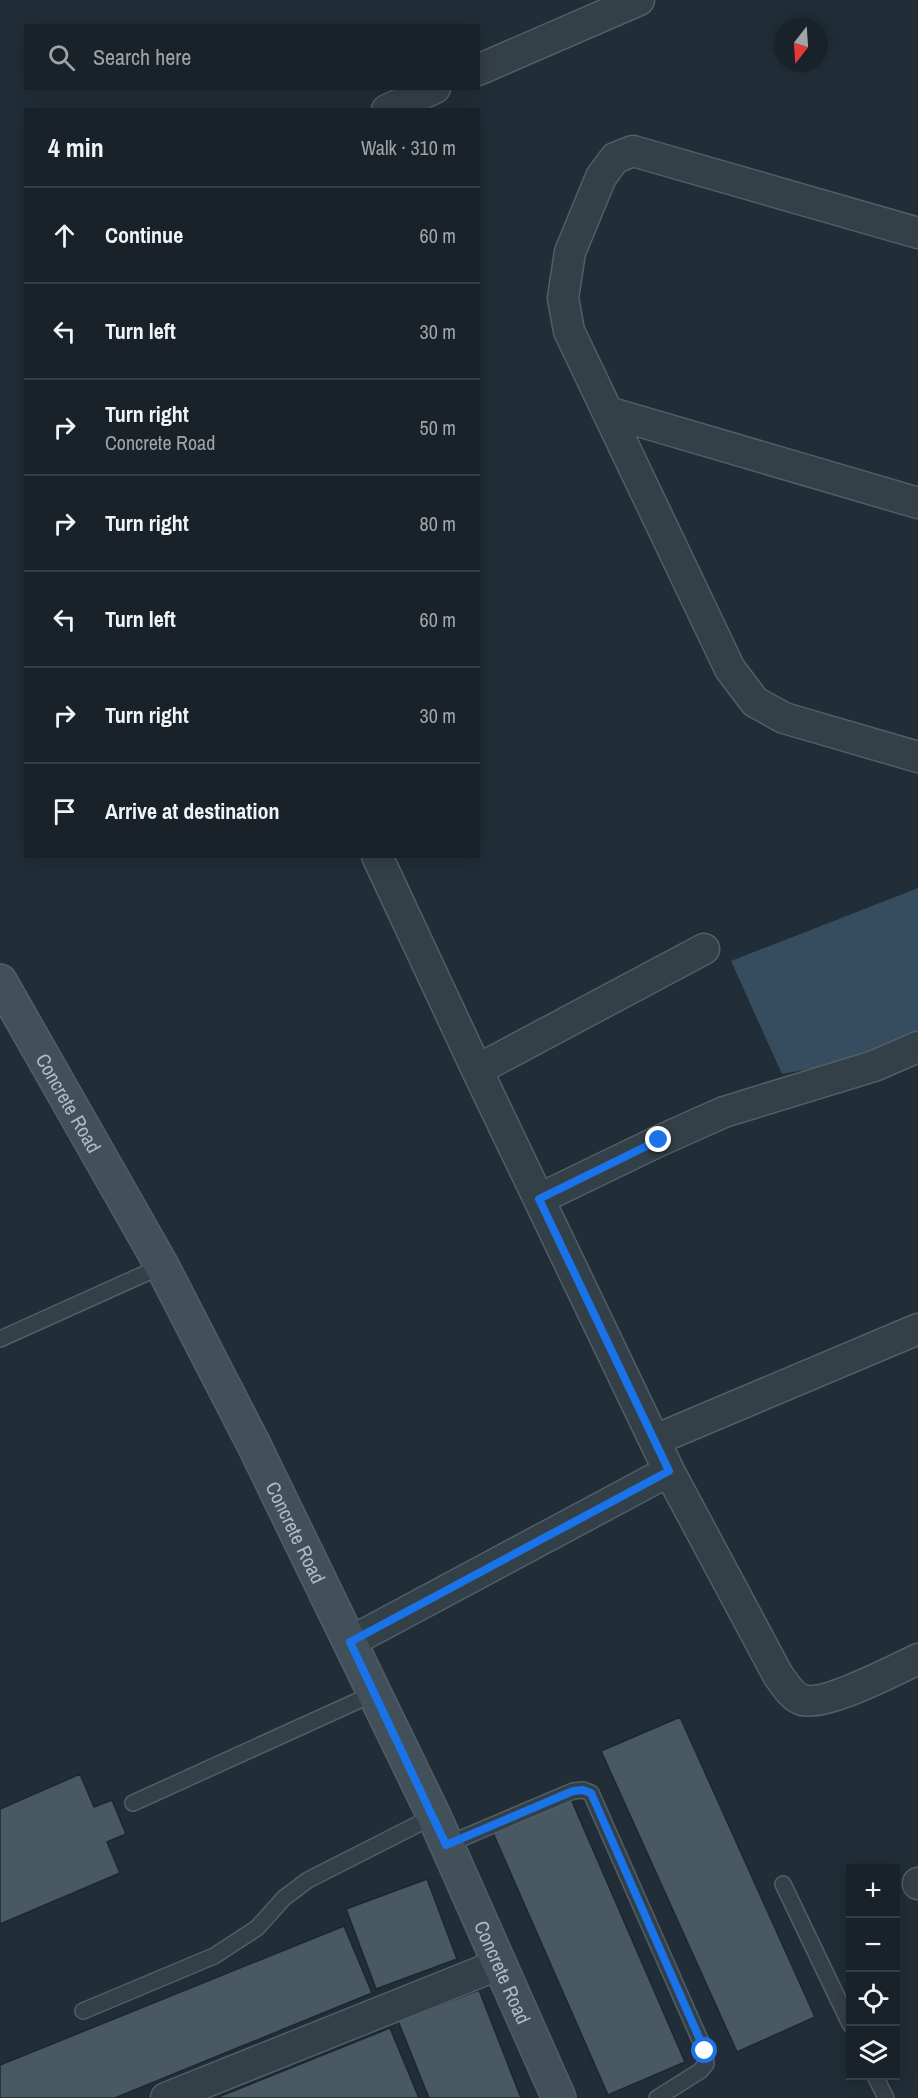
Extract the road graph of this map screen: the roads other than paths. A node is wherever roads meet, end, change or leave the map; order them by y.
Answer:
1 (639, 0) edge
2 (480, 69) edge
3 (431, 90) edge
4 (391, 108) edge
5 (918, 233) edge
6 (608, 412) junction
7 (918, 503) edge
8 (918, 757) edge
9 (378, 858) edge
10 (704, 949) dead end
11 (0, 981) edge
12 (918, 1047) edge
13 (477, 1070) junction
14 (539, 1199) junction
15 (162, 1266) junction
16 (918, 1329) edge
17 (0, 1339) edge
18 (655, 1440) junction
19 (669, 1471) junction
20 (350, 1642) junction
21 (918, 1659) edge
22 (375, 1693) junction
23 (134, 1803) dead end
24 (440, 1830) junction
25 (783, 1884) dead end
26 (501, 1964) junction
27 (83, 2011) dead end
28 (846, 2016) edge
29 (877, 2080) edge
30 (166, 2098) edge
31 (559, 2098) edge
32 (657, 2098) edge
33 (886, 2098) edge

1 - 2 street
3 - 4 street
5 - 6 street
6 - 7 street
6 - 8 street
9 - 13 street
10 - 13 street
11 - 15 street, Concrete Road
12 - 14 street
13 - 14 street
14 - 18 street
15 - 17 lane
15 - 20 street, Concrete Road
16 - 18 street
18 - 19 street
19 - 20 street
19 - 21 street
20 - 22 street, Concrete Road
22 - 23 lane
22 - 24 street, Concrete Road
24 - 26 street, Concrete Road
24 - 27 lane
24 - 32 lane
25 - 28 lane
26 - 30 street
26 - 31 street, Concrete Road
29 - 33 lane

